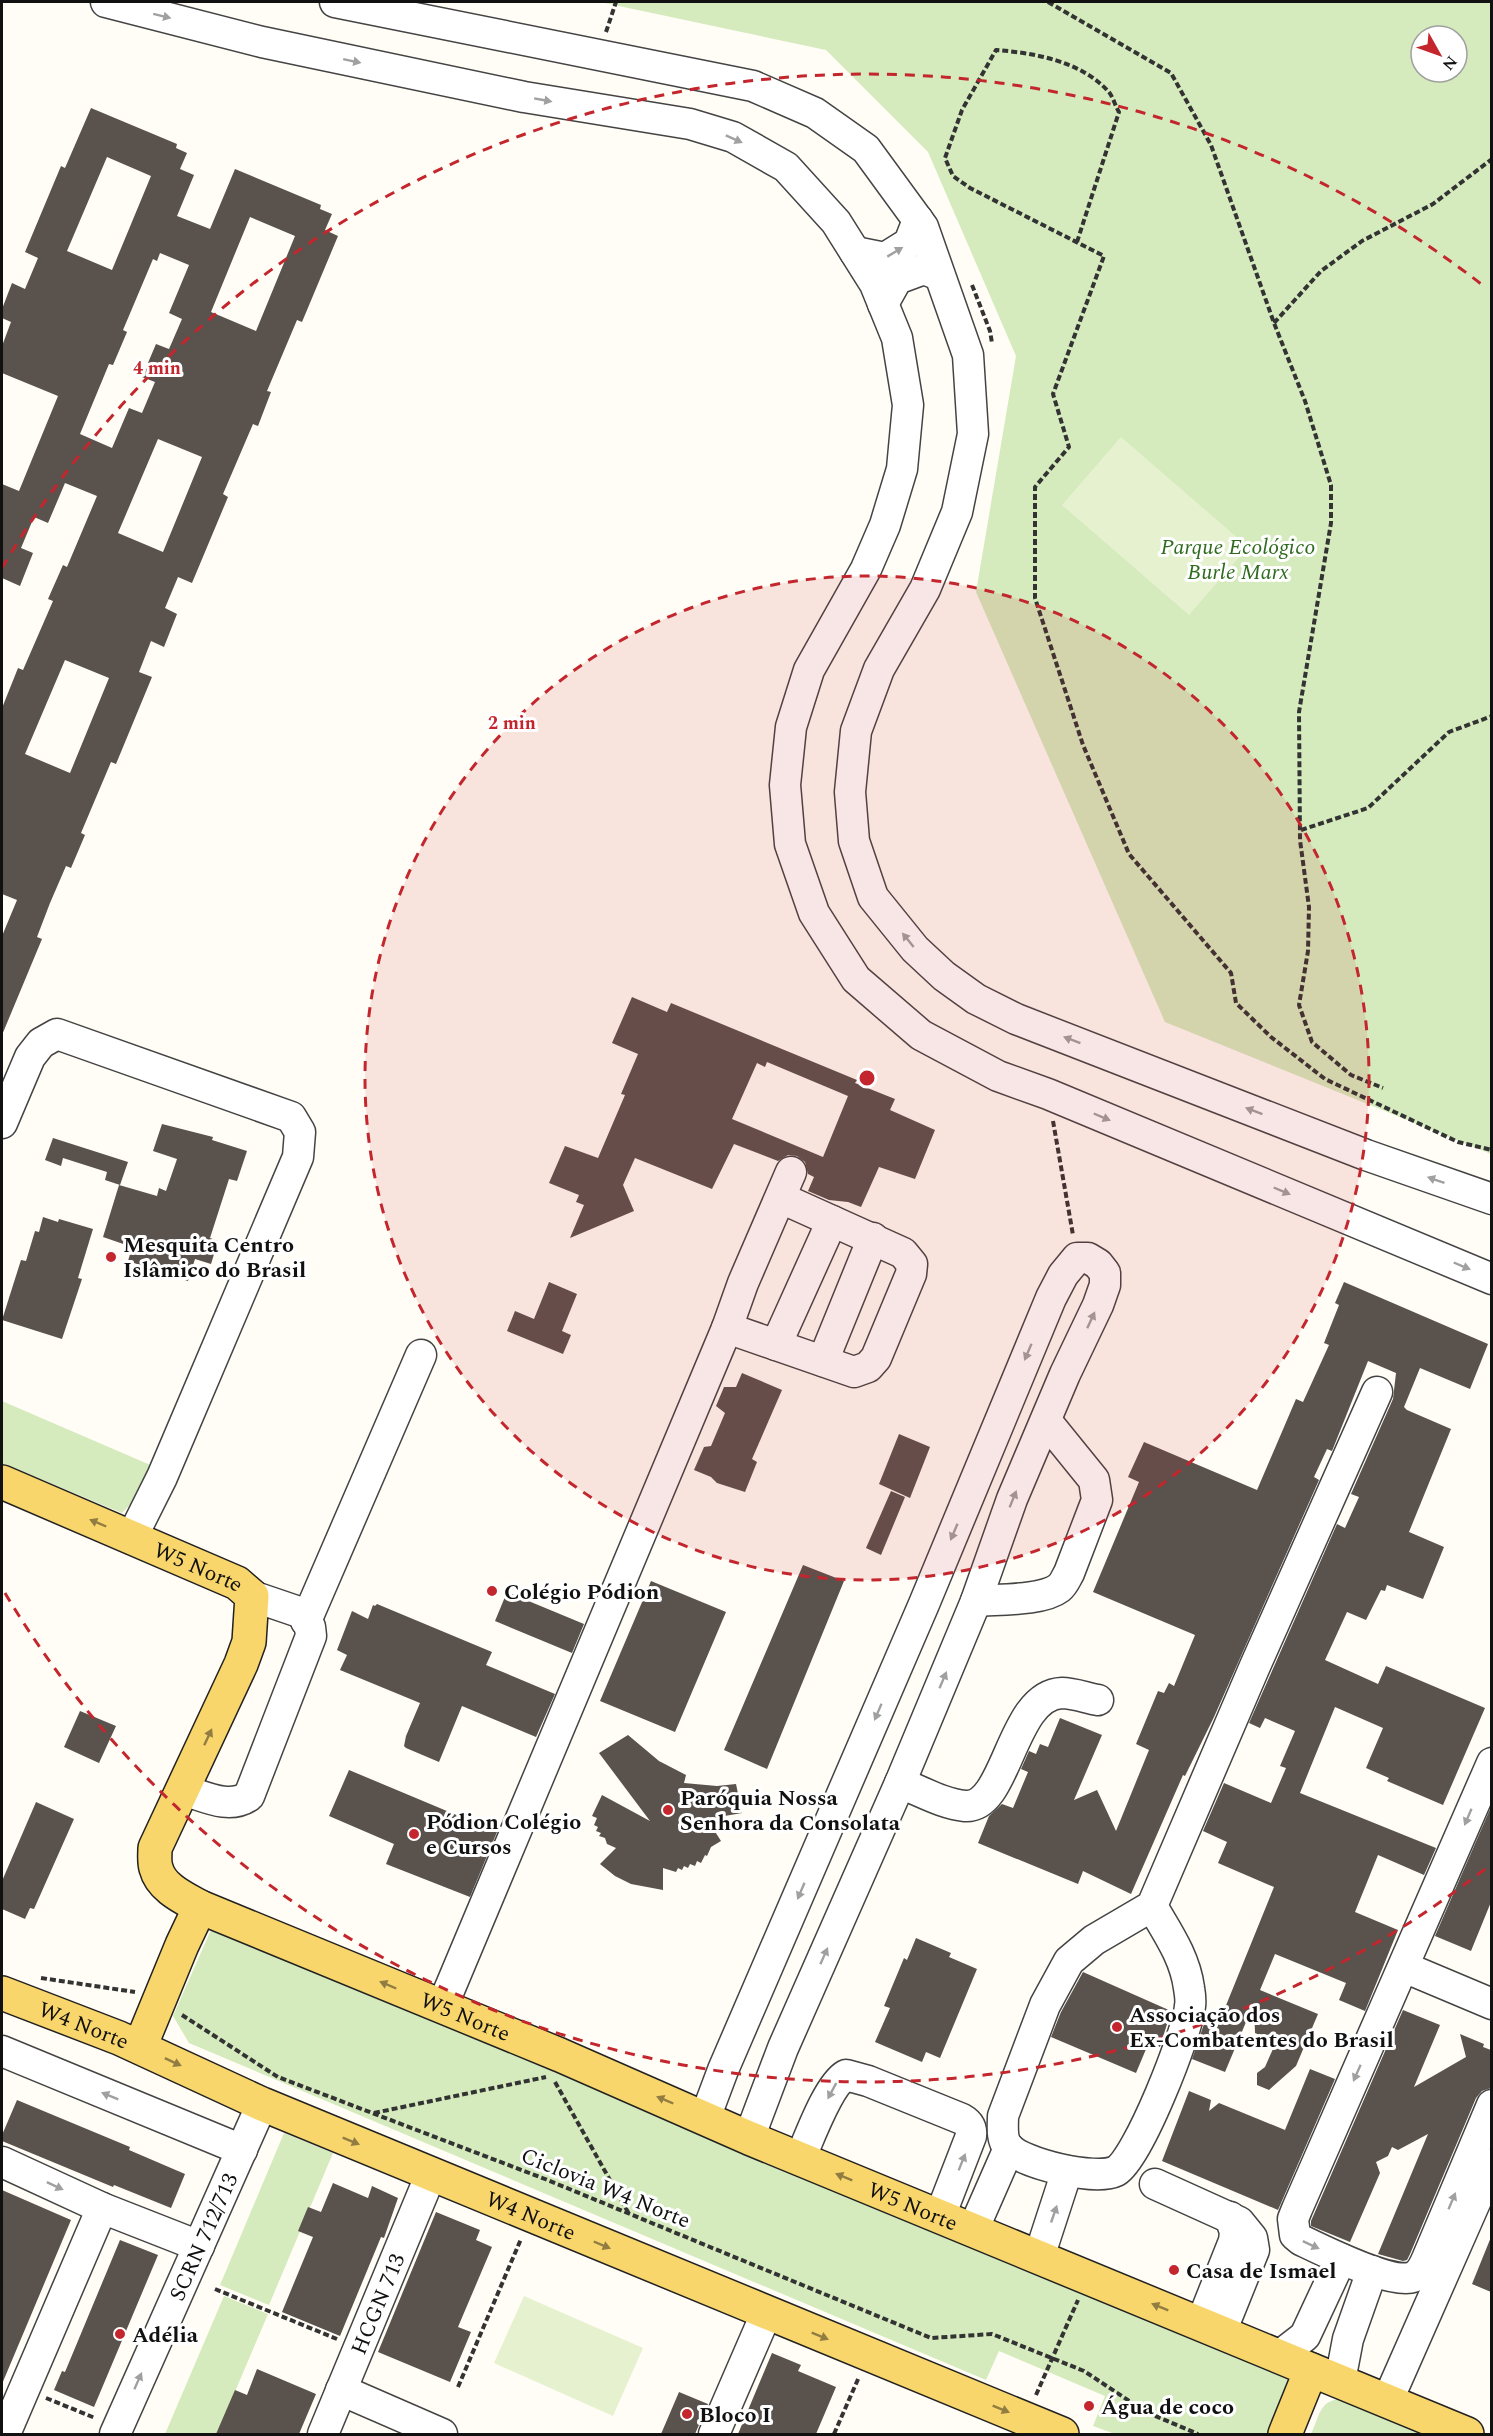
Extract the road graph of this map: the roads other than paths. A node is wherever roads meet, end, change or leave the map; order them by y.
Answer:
1 (106, 2) edge
2 (335, 2) edge
3 (918, 220) junction
4 (855, 252) junction
5 (939, 275) junction
6 (883, 304) junction
7 (2, 1123) edge
8 (1491, 1199) edge
9 (832, 1221) junction
10 (873, 1238) junction
11 (1491, 1279) edge
12 (727, 1328) junction
13 (776, 1345) junction
14 (421, 1355) dead end
15 (823, 1361) junction
16 (1377, 1392) dead end
17 (1047, 1422) junction
18 (2, 1482) edge
19 (132, 1537) junction
20 (252, 1596) junction
21 (924, 1604) junction
22 (972, 1611) junction
23 (306, 1621) junction
24 (912, 1632) junction
25 (956, 1650) junction
26 (1098, 1700) dead end
27 (1491, 1763) edge
28 (900, 1783) junction
29 (183, 1790) junction
30 (1152, 1905) junction
31 (200, 1907) junction
32 (1404, 1967) junction
33 (759, 1990) junction
34 (11, 1994) edge
35 (1491, 2004) edge
36 (442, 2007) junction
37 (800, 2009) junction
38 (742, 2029) junction
39 (140, 2047) junction
40 (783, 2048) junction
41 (2, 2051) edge
42 (262, 2104) junction
43 (1491, 2105) edge
44 (705, 2118) junction
45 (749, 2138) junction
46 (1009, 2148) junction
47 (242, 2150) junction
48 (800, 2159) junction
49 (2, 2162) edge
50 (1491, 2164) edge
51 (1067, 2171) junction
52 (431, 2174) junction
53 (1155, 2184) dead end
54 (102, 2208) junction
55 (940, 2216) junction
56 (973, 2230) junction
57 (199, 2246) junction
58 (1039, 2257) junction
59 (1341, 2259) junction
60 (1372, 2271) junction
61 (766, 2314) junction
62 (1311, 2325) junction
63 (1211, 2328) junction
64 (1348, 2339) junction
65 (1278, 2356) junction
66 (1326, 2375) junction
67 (341, 2390) junction
68 (1387, 2402) junction
69 (116, 2431) edge
70 (5, 2434) edge
71 (323, 2434) edge
72 (442, 2434) edge
73 (714, 2434) edge
74 (1062, 2434) edge
75 (1285, 2434) edge
76 (1467, 2434) edge

1 -> 4 street
2 - 3 street
4 -> 3 street
3 - 5 street
4 - 6 street
5 - 6 street
8 -> 5 street
6 -> 11 street
7 - 19 street
9 - 10 street
9 - 12 street
9 - 13 street
10 - 15 street
10 - 15 street
12 - 13 street
12 - 36 street
13 - 15 street
14 - 23 street
16 - 30 street
17 -> 21 street
22 -> 17 street
17 - 22 street
19 -> 18 main road, W5 Norte
19 - 20 main road, W5 Norte
20 - 23 street
29 -> 20 main road, W5 Norte
21 - 22 street
21 - 24 street
22 - 25 street
23 - 29 street
24 - 25 street
24 -> 33 street
28 -> 25 street
26 - 28 street
27 -> 32 street
37 -> 28 street
29 - 31 main road, W5 Norte
30 - 46 street
30 - 51 street
36 -> 31 main road, W5 Norte
31 - 39 main road
32 - 35 street
32 -> 59 street
33 - 37 street
33 - 38 street
34 - 39 main road, W4 Norte
44 -> 36 main road, W5 Norte
37 - 40 street
38 - 40 street
38 - 44 street
39 -> 42 main road, W4 Norte
40 - 45 street
47 -> 41 street
42 - 47 street, SCRN 712/713
42 -> 52 main road, W4 Norte
60 -> 43 street
44 - 45 main road, W5 Norte
45 - 48 main road, W5 Norte
46 - 51 street
46 - 56 street
47 - 57 street, SCRN 712/713
55 -> 48 main road, W5 Norte
55 -> 48 street
49 -> 54 street
50 - 68 street
58 -> 51 street
52 -> 61 main road, W4 Norte
52 - 67 street, HCGN 713
53 - 63 street
54 - 57 street
54 - 70 street
55 - 56 main road, W5 Norte
56 - 58 main road, W5 Norte
69 -> 57 street, SCRN 712/713
63 -> 58 main road, W5 Norte
59 - 60 street
59 - 62 street
60 - 64 street
61 - 73 street
61 -> 74 main road, W4 Norte
62 - 64 street
62 - 65 street
63 - 65 main road, W5 Norte
64 - 66 street
65 - 66 main road, W5 Norte
66 - 68 main road, W5 Norte
66 - 75 main road
67 - 71 street, HCGN 713
67 - 72 street
68 - 76 main road, W5 Norte

